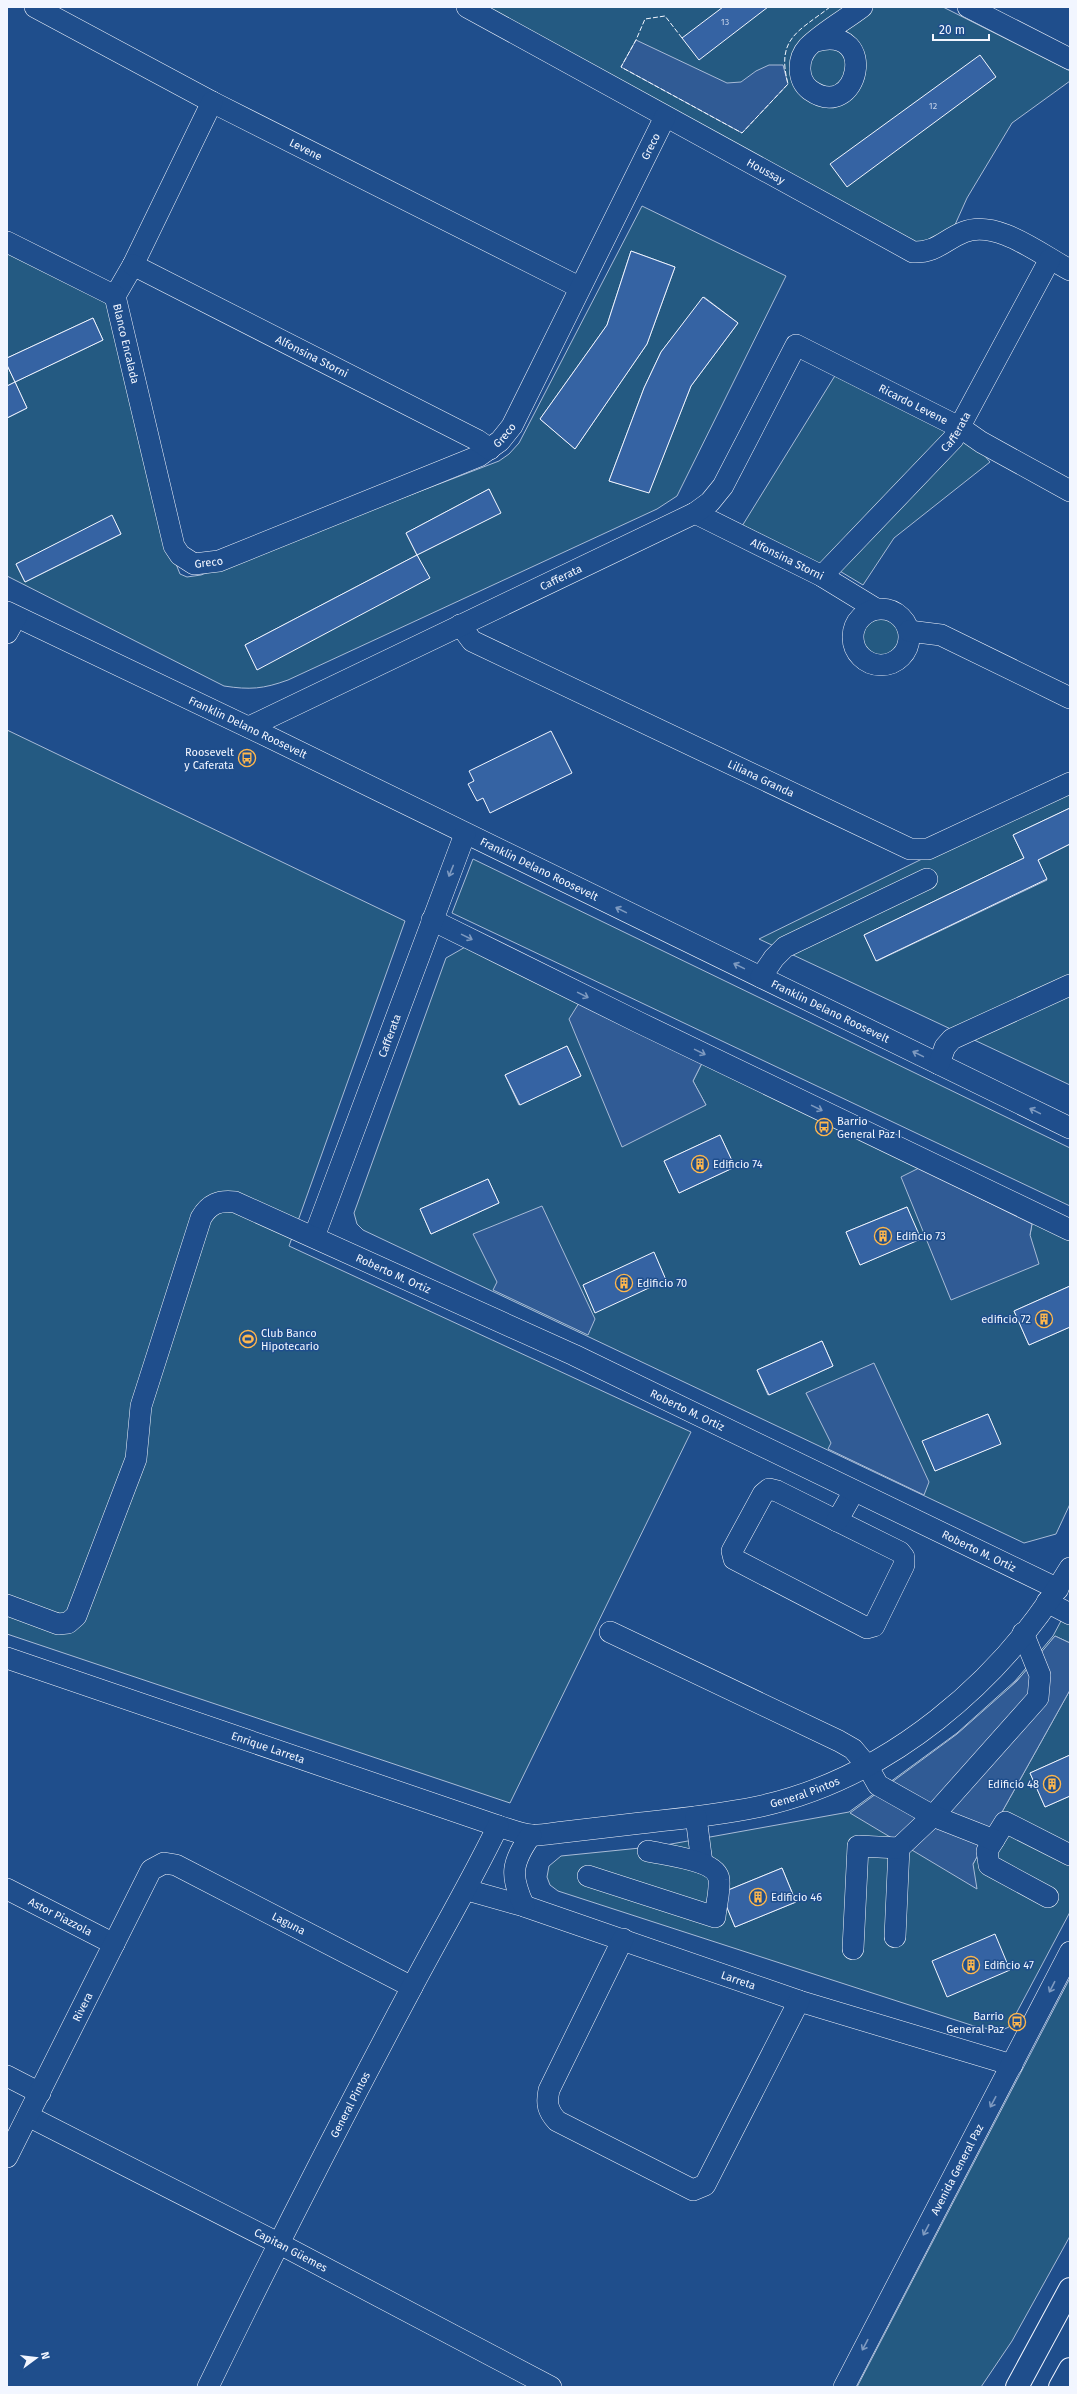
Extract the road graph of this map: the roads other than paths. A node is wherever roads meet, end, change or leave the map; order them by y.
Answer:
1 (35, 7) edge
2 (467, 7) edge
3 (862, 7) edge
4 (968, 7) edge
5 (816, 41) dead end
6 (1070, 59) edge
7 (212, 102) junction
8 (665, 117) junction
9 (7, 242) edge
10 (28, 253) junction
11 (7, 259) edge
12 (1050, 259) junction
13 (133, 265) junction
14 (1070, 270) edge
15 (579, 287) junction
16 (116, 296) junction
17 (796, 345) joint
18 (960, 428) junction
19 (490, 449) junction
20 (1070, 491) edge
21 (696, 513) junction
22 (180, 555) joint
23 (822, 576) junction
24 (876, 609) junction
25 (10, 621) edge
26 (460, 625) junction
27 (909, 632) junction
28 (1070, 698) edge
29 (248, 727) junction
30 (1070, 783) edge
31 (465, 834) junction
32 (927, 879) dead end
33 (432, 920) junction
34 (761, 977) junction
35 (1070, 985) edge
36 (939, 1064) junction
37 (1070, 1128) edge
38 (1070, 1230) edge
39 (314, 1237) junction
40 (854, 1491) junction
41 (837, 1521) junction
42 (1070, 1568) edge
43 (1053, 1595) junction
44 (7, 1605) edge
45 (1070, 1614) edge
46 (610, 1632) dead end
47 (1023, 1633) junction
48 (7, 1658) edge
49 (868, 1767) junction
50 (933, 1816) junction
51 (696, 1817) junction
52 (498, 1826) junction
53 (531, 1835) junction
54 (994, 1840) junction
55 (899, 1848) junction
56 (648, 1852) dead end
57 (1070, 1854) edge
58 (164, 1863) joint
59 (702, 1863) junction
60 (588, 1876) dead end
61 (7, 1889) edge
62 (467, 1890) junction
63 (1048, 1897) dead end
64 (524, 1906) junction
65 (896, 1937) dead end
66 (623, 1939) junction
67 (114, 1944) junction
68 (854, 1949) dead end
69 (1070, 1952) edge
70 (412, 1987) junction
71 (799, 2001) junction
72 (1012, 2065) junction
73 (7, 2076) edge
74 (40, 2093) junction
75 (28, 2116) junction
76 (7, 2157) edge
77 (278, 2243) junction
78 (1070, 2289) edge
79 (1054, 2321) junction
80 (1070, 2369) edge
81 (208, 2387) edge
82 (551, 2387) edge
83 (844, 2387) edge
84 (1000, 2387) edge
85 (1017, 2387) edge
86 (1060, 2387) edge

1 - 7 street, Levene
2 - 8 street, Houssay
3 - 5 street
4 - 6 street
7 - 13 street, Blanco Encalada
7 - 15 street, Levene
8 - 12 street, Houssay
8 - 15 street, Greco
9 - 10 street
10 - 11 street
10 - 16 street
12 - 14 street, Houssay
12 - 18 street, Cafferata
13 - 16 street, Blanco Encalada
13 - 19 street, Alfonsina Storni
15 - 19 street, Greco
16 - 22 street, Blanco Encalada
17 - 18 street, Ricardo Levene
17 - 21 street, Cafferata
18 - 20 street, Ricardo Levene
18 - 23 street, Cafferata
19 - 22 street, Greco
21 - 23 street, Alfonsina Storni
21 - 26 street, Cafferata
23 - 24 street, Alfonsina Storni
24 - 27 street, Alfonsina Storni
24 - 27 street
25 - 29 street, Franklin Delano Roosevelt
26 - 29 street, Cafferata
26 - 30 street, Liliana Granda
27 - 28 street
29 - 31 street, Franklin Delano Roosevelt
31 -> 33 street, Cafferata
34 -> 31 street, Franklin Delano Roosevelt
32 - 34 street
33 -> 38 street
33 - 39 street, Cafferata
36 -> 34 street, Franklin Delano Roosevelt
35 - 36 street
37 -> 36 street, Franklin Delano Roosevelt
39 - 40 street, Roberto M. Ortiz
39 - 44 street, Roberto M. Ortiz
40 - 41 street
40 - 43 street, Roberto M. Ortiz
41 - 41 street
42 - 43 street, General Pintos
43 - 45 street, Roberto M. Ortiz
43 - 47 street, General Pintos
46 - 49 street
47 - 49 street, General Pintos
47 - 50 street
48 - 52 street, Enrique Larreta
49 - 50 street
49 - 51 street, General Pintos
50 - 54 street
50 - 55 street
51 - 53 street, General Pintos
51 - 59 street
52 - 53 street, Enrique Larreta
52 - 62 street, General Pintos
53 - 64 street
54 - 57 street
54 - 63 street
55 - 65 street
55 - 68 street
56 - 59 street
58 - 67 street, Rivera
58 - 70 street, Laguna
59 - 60 street
61 - 67 street, Astor Piazzola
62 - 64 street, Larreta
62 - 70 street, General Pintos
64 - 66 street, Larreta
66 - 71 street, Larreta
66 - 71 street
67 - 74 street, Rivera
69 -> 72 street, Avenida General Paz
70 - 77 street, General Pintos
71 - 72 street, Larreta
72 -> 83 street, Avenida General Paz
73 - 74 street
74 - 75 street, Rivera
75 - 76 street, Rivera
75 - 77 street, Capitan Güemes
77 - 81 street, General Pintos
77 - 82 street, Capitan Güemes
78 - 79 highway
79 - 84 highway
79 - 85 highway
80 - 86 highway

